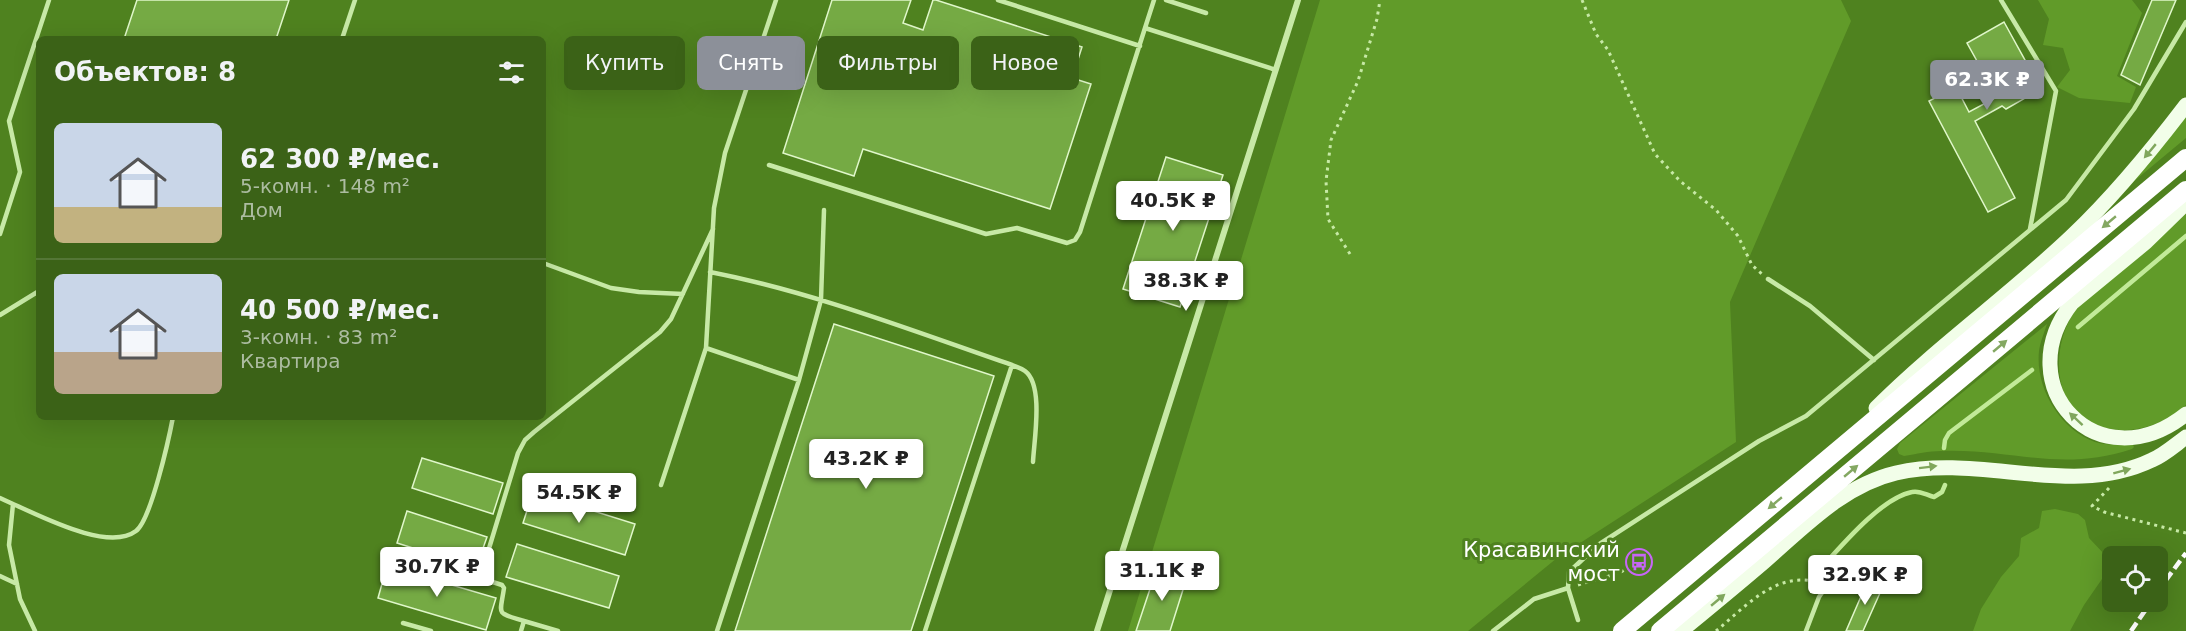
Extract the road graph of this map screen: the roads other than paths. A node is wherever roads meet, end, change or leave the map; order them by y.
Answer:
1 (49, 0) edge
2 (355, 0) edge
3 (776, 0) edge
4 (998, 0) edge
5 (1154, 0) edge
6 (1166, 0) edge
7 (1298, 0) edge
8 (2001, 0) edge
9 (1206, 13) dead end
10 (2186, 22) edge
11 (1145, 28) junction
12 (37, 36) edge
13 (343, 36) edge
14 (36, 39) edge
15 (1140, 46) junction
16 (1276, 70) junction
17 (2186, 105) edge
18 (2186, 158) edge
19 (769, 165) dead end
20 (2186, 190) edge
21 (2186, 203) edge
22 (824, 210) dead end
23 (713, 229) junction
24 (2030, 230) junction
25 (0, 234) edge
26 (546, 264) edge
27 (710, 272) junction
28 (1768, 279) road end
29 (36, 293) edge
30 (683, 294) junction
31 (821, 300) junction
32 (0, 315) edge
33 (706, 348) junction
34 (1874, 360) junction
35 (1012, 365) junction
36 (799, 380) junction
37 (2186, 414) edge
38 (172, 420) edge
39 (2186, 437) edge
40 (1033, 462) dead end
41 (1820, 465) junction
42 (661, 485) dead end
43 (0, 498) edge
44 (13, 504) junction
45 (1806, 509) junction
46 (443, 566) dead end
47 (1755, 570) junction
48 (0, 576) edge
49 (480, 578) junction
50 (17, 584) junction
51 (1826, 587) road end
52 (1568, 588) junction
53 (1578, 620) dead end
54 (524, 621) junction
55 (403, 622) dead end
56 (34, 631) edge
57 (431, 631) edge
58 (521, 631) edge
59 (558, 631) edge
60 (717, 631) edge
61 (925, 631) edge
62 (1097, 631) edge
63 (1493, 631) edge
64 (1622, 631) edge
65 (1660, 631) edge
66 (1681, 631) edge
67 (1806, 631) edge

1 - 12 lane
2 - 13 lane
3 - 23 lane
4 - 15 lane
5 - 11 lane
6 - 9 lane
7 - 16 street
8 - 24 lane
10 - 24 lane
11 - 15 lane
11 - 16 lane
14 - 25 lane
15 - 19 lane
16 - 62 street
17 -> 41 main road
18 -> 41 highway
45 -> 20 highway
37 -> 21 main road
22 - 31 lane
23 - 27 lane
23 - 30 lane
24 - 34 lane
26 - 30 lane
27 - 31 lane
27 - 33 lane
28 - 34 lane
29 - 32 lane
30 - 49 lane
31 - 35 lane
31 - 36 lane
33 - 36 lane
33 - 42 lane
34 - 52 lane
35 - 40 lane
35 - 61 lane
36 - 60 lane
38 - 44 lane
47 -> 39 main road
41 -> 64 highway
43 - 44 lane
44 - 50 lane
45 - 47 main road
45 - 65 highway
46 - 49 lane
66 -> 47 main road
48 - 50 lane
49 - 54 lane
50 - 56 lane
51 - 67 lane
52 - 53 lane
52 - 63 lane
54 - 58 lane
54 - 59 lane
55 - 57 lane

